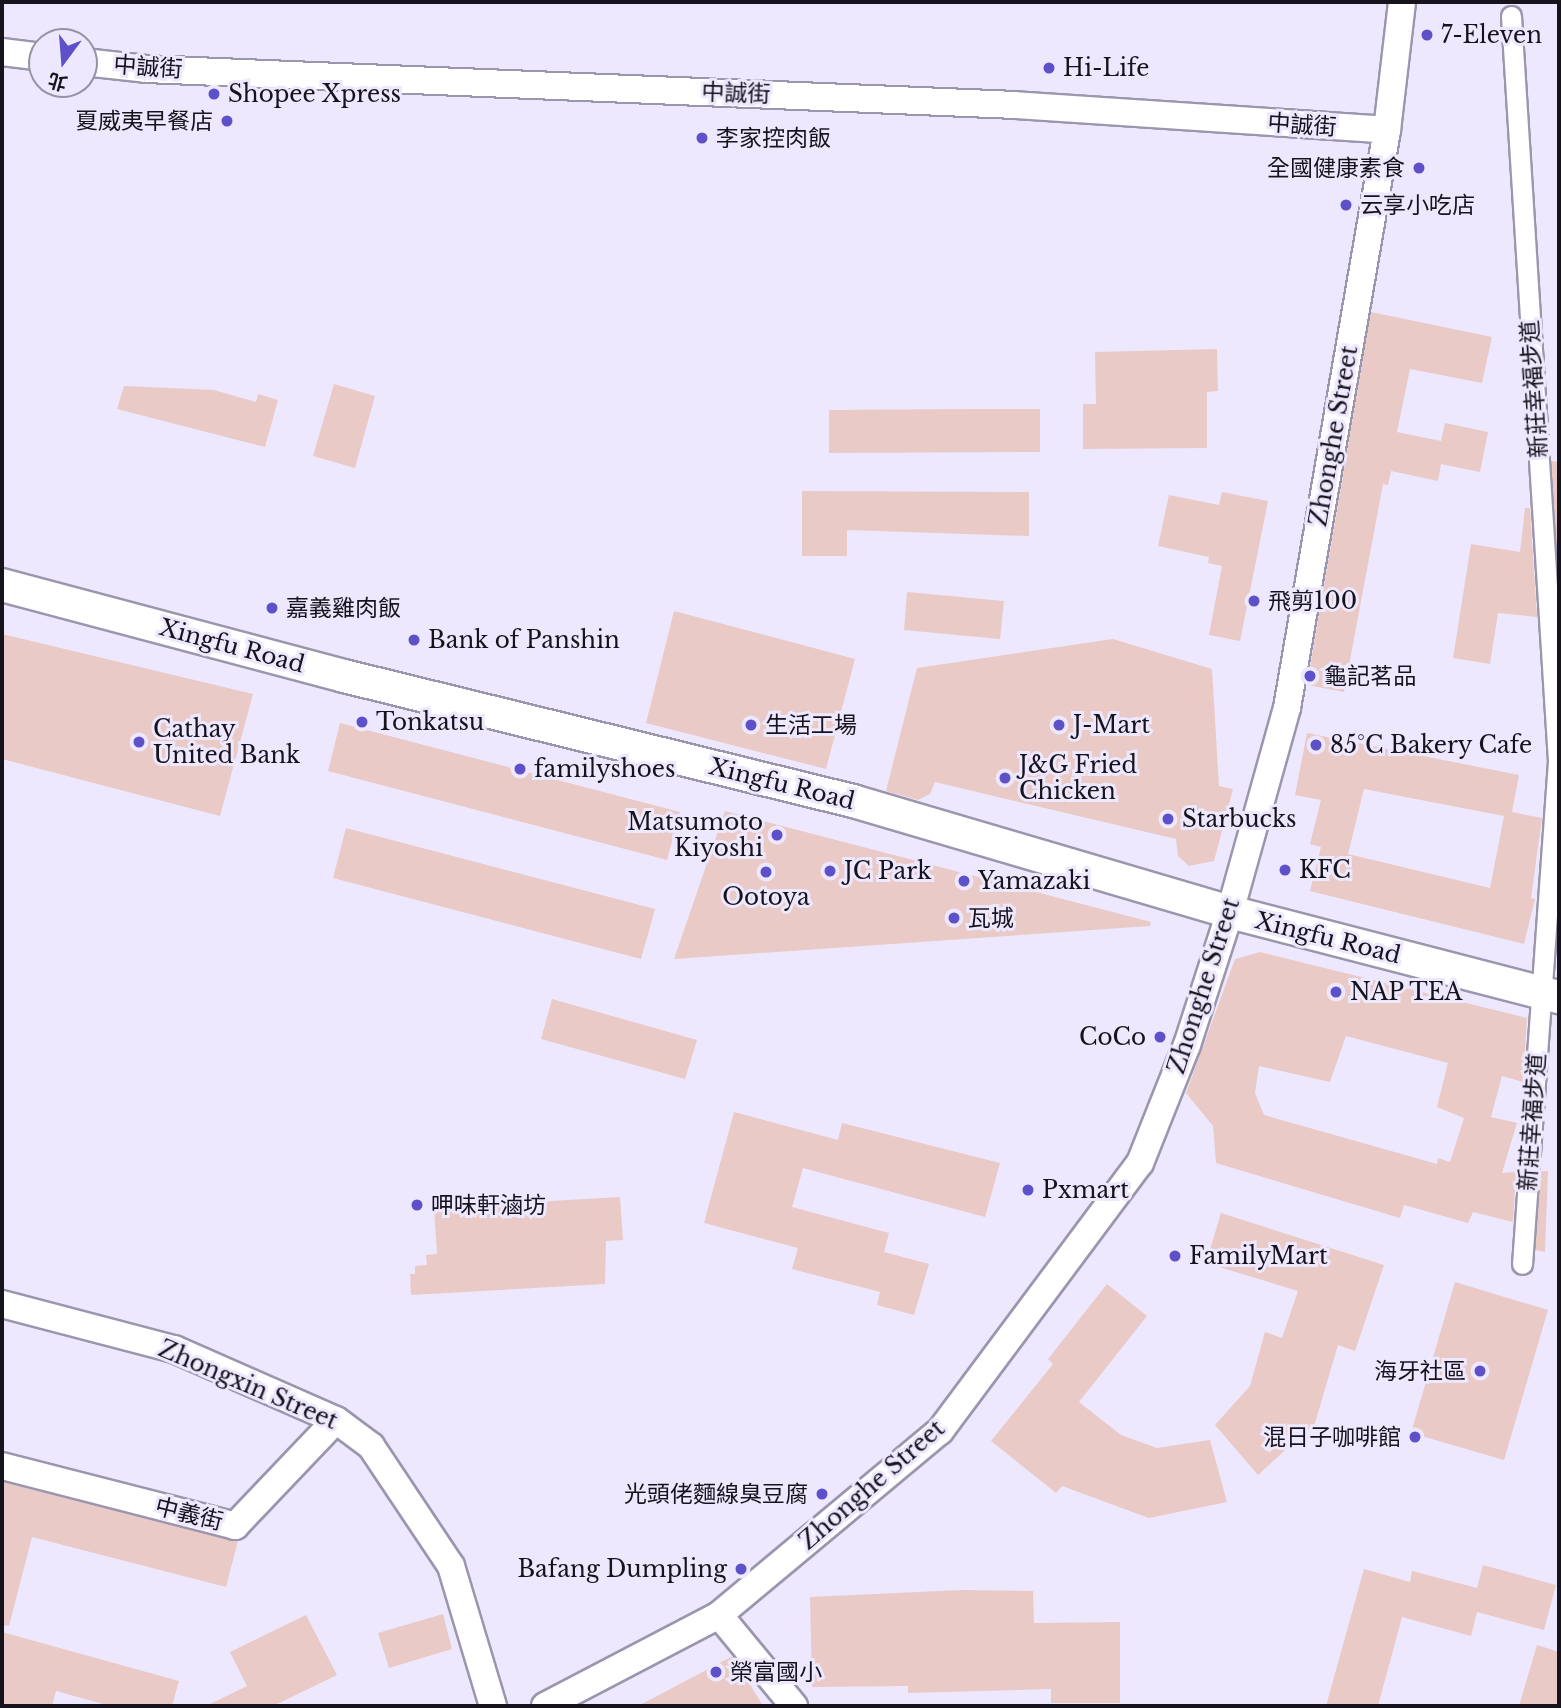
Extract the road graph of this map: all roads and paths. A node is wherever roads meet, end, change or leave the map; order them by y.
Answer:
1 (1402, 2) edge
2 (1511, 16) dead end
3 (2, 52) edge
4 (28, 55) edge
5 (98, 64) edge
6 (1387, 130) junction
7 (2, 585) edge
8 (1230, 912) junction
9 (1551, 995) edge
10 (1521, 1264) dead end
11 (2, 1304) edge
12 (336, 1420) junction
13 (2, 1466) edge
14 (719, 1615) junction
15 (493, 1706) edge
16 (545, 1706) edge
17 (794, 1706) edge

1 - 6 street, Zhonghe Street
2 - 9 street, 新莊幸福步道
3 - 4 street
5 - 6 street, 中誠街
6 - 8 street, Zhonghe Street
7 - 8 street, Xingfu Road
8 - 9 street, Xingfu Road
8 - 14 street, Zhonghe Street
9 - 10 street, 新莊幸福步道
11 - 12 street, Zhongxin Street
12 - 13 street, 中義街
12 - 15 street, Zhongxin Street
14 - 16 street, Zhonghe Street
14 - 17 street

